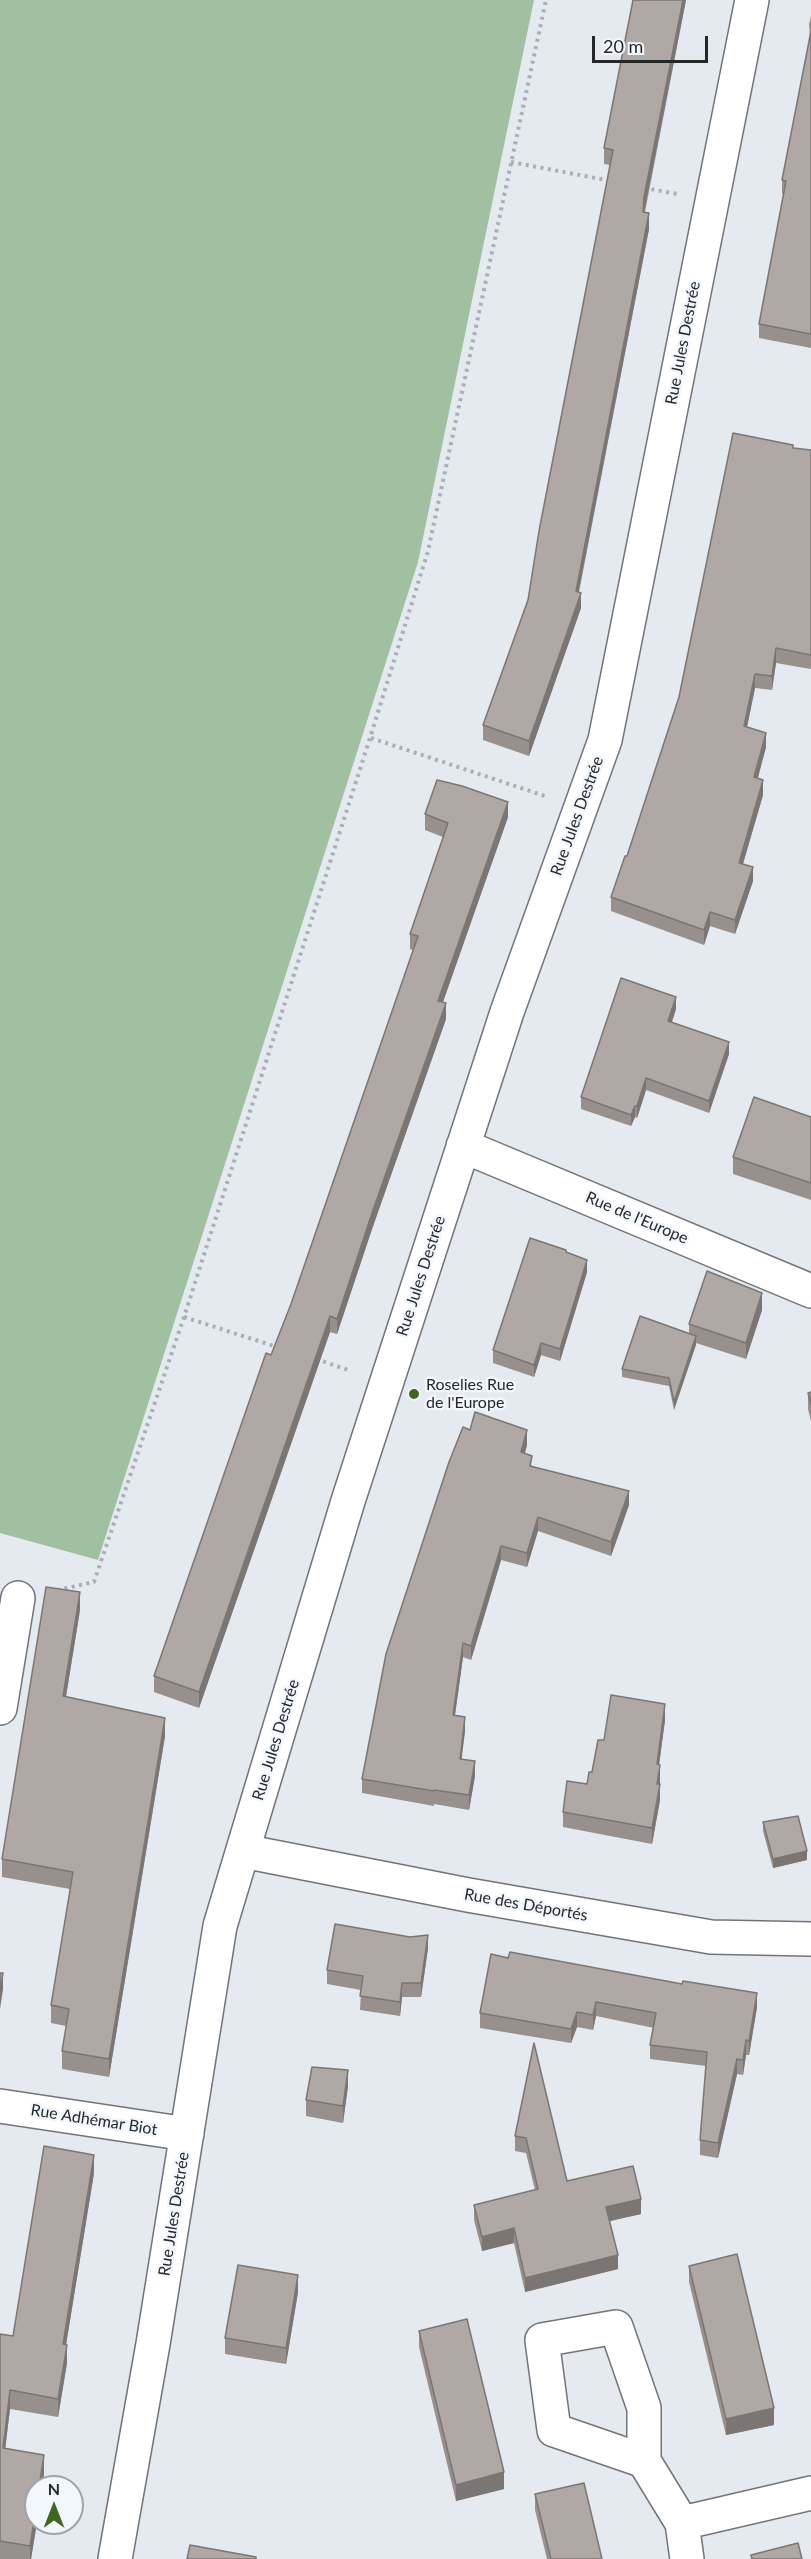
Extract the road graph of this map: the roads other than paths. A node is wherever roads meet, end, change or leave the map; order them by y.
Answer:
1 (752, 0) edge
2 (463, 1146) junction
3 (811, 1291) edge
4 (18, 1598) road end
5 (0, 1708) edge
6 (243, 1851) junction
7 (811, 1939) edge
8 (0, 2106) edge
9 (187, 2134) junction
10 (644, 2461) dead end
11 (811, 2493) edge
12 (682, 2523) junction
13 (115, 2559) edge
14 (687, 2559) edge

1 - 2 street, Rue Jules Destrée
2 - 3 street, Rue de l'Europe
2 - 6 street, Rue Jules Destrée
4 - 5 street
6 - 7 street, Rue des Déportés
6 - 9 street, Rue Jules Destrée
8 - 9 street, Rue Adhémar Biot
9 - 13 street, Rue Jules Destrée
10 - 12 street
11 - 12 street
12 - 14 street

